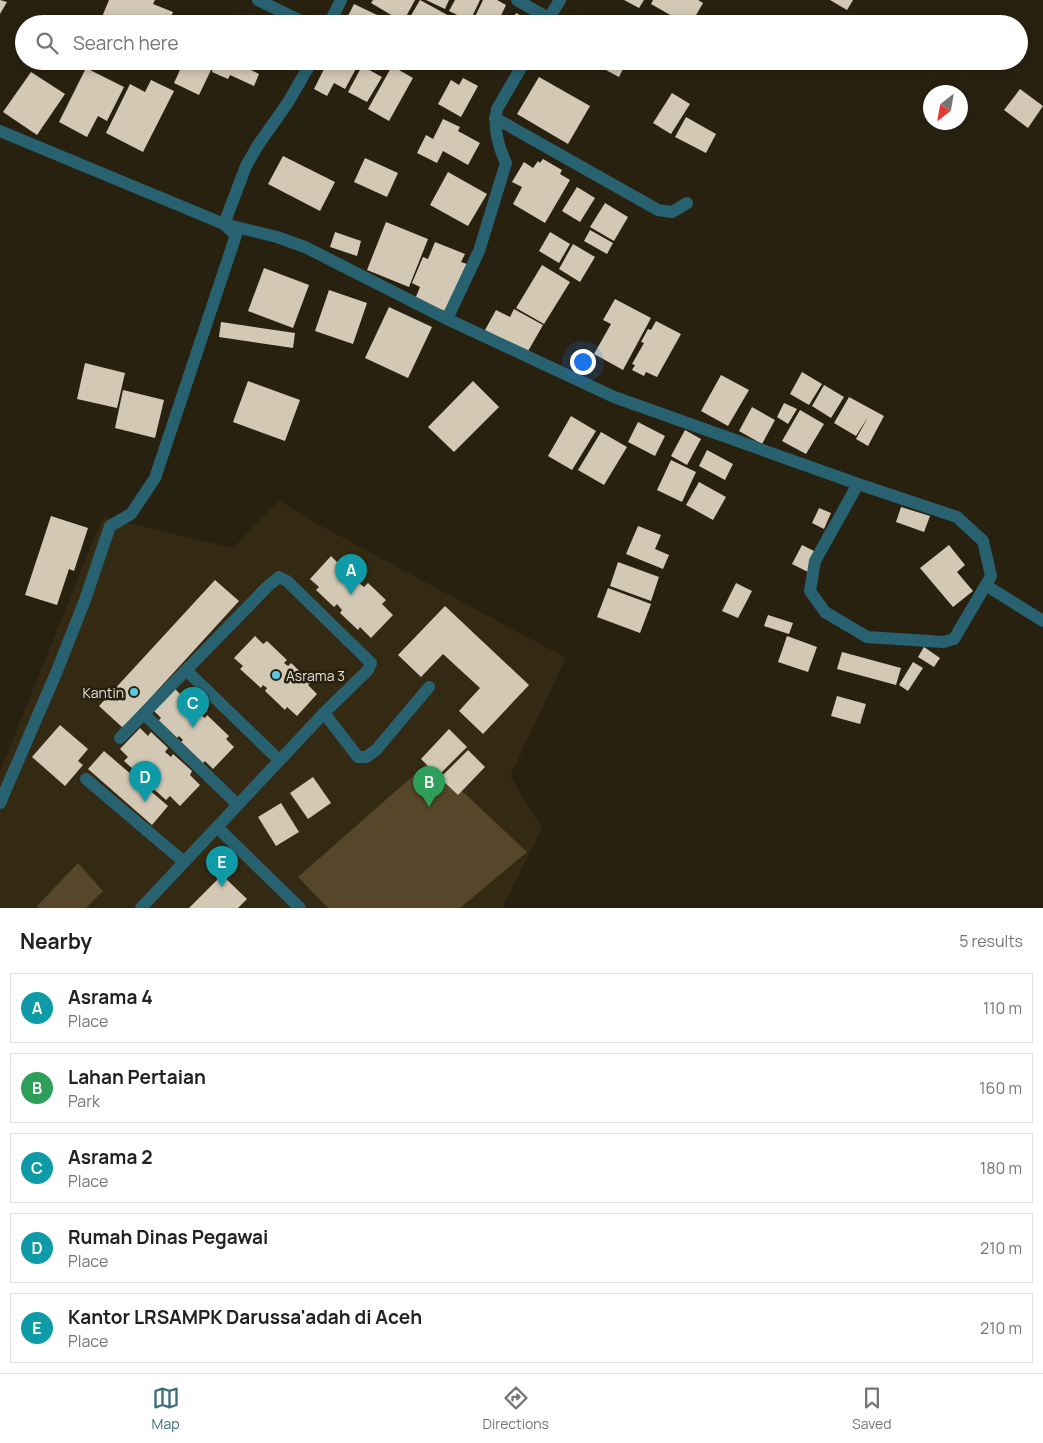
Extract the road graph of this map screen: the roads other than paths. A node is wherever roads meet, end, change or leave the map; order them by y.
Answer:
1 (258, 0) edge
2 (341, 0) edge
3 (517, 0) edge
4 (560, 0) edge
5 (288, 15) edge
6 (334, 15) edge
7 (538, 15) edge
8 (550, 15) edge
9 (307, 70) edge
10 (519, 70) edge
11 (496, 118) junction
12 (0, 131) edge
13 (687, 203) dead end
14 (224, 224) junction
15 (447, 319) junction
16 (858, 484) junction
17 (987, 586) junction
18 (1043, 621) edge
19 (186, 670) junction
20 (429, 687) dead end
21 (324, 713) junction
22 (144, 714) junction
23 (120, 738) dead end
24 (279, 760) junction
25 (86, 779) dead end
26 (0, 803) edge
27 (237, 804) junction
28 (217, 827) junction
29 (184, 862) junction
30 (140, 908) edge
31 (300, 908) edge

1 - 5 street
2 - 6 street
3 - 7 street
4 - 8 street
9 - 14 street
10 - 11 street
11 - 13 street
11 - 15 street
12 - 14 street
14 - 15 street
14 - 26 street
15 - 16 street
16 - 17 street
16 - 17 street
17 - 18 street
19 - 21 street
19 - 22 street
19 - 24 street
20 - 21 street
21 - 24 street
22 - 23 street
22 - 27 street
24 - 27 street
25 - 29 street
27 - 28 street
28 - 29 street
28 - 31 street
29 - 30 street

